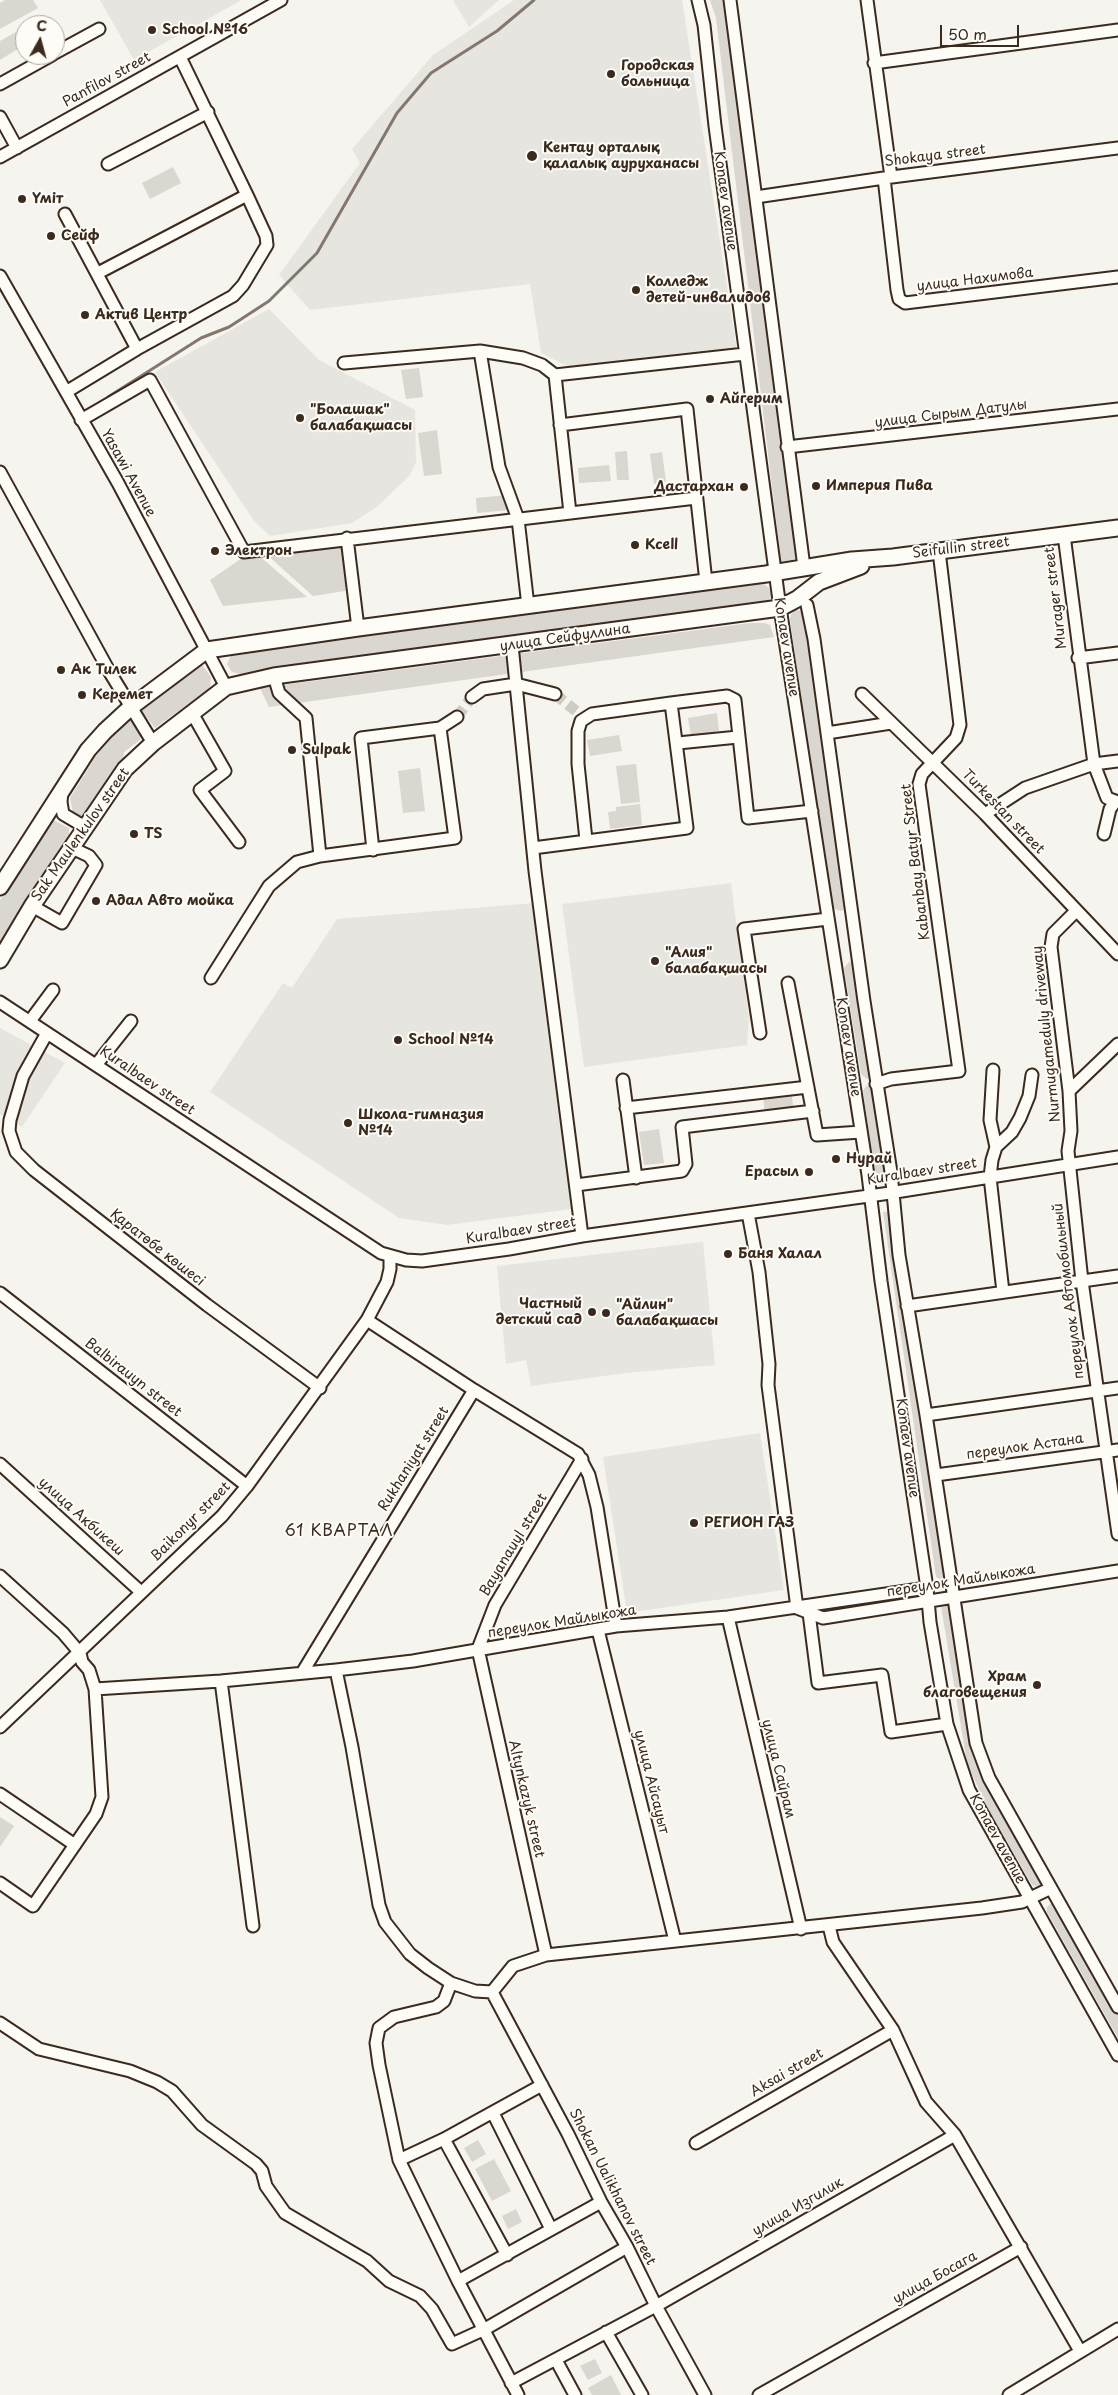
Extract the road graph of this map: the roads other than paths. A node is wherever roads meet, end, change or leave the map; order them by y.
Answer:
1 (281, 0) edge
2 (698, 0) edge
3 (730, 0) edge
4 (867, 0) edge
5 (98, 29) dead end
6 (1118, 30) edge
7 (65, 47) edge
8 (180, 57) junction
9 (874, 63) junction
10 (34, 65) edge
11 (0, 84) edge
12 (208, 112) junction
13 (0, 117) edge
14 (18, 148) junction
15 (1118, 148) edge
16 (0, 157) edge
17 (108, 164) dead end
18 (888, 177) junction
19 (247, 195) junction
20 (756, 197) junction
21 (65, 214) dead end
22 (98, 273) junction
23 (0, 276) edge
24 (1118, 277) edge
25 (137, 349) junction
26 (480, 351) junction
27 (745, 354) junction
28 (344, 363) dead end
29 (555, 375) junction
30 (66, 392) junction
31 (1118, 409) edge
32 (81, 420) junction
33 (560, 425) junction
34 (788, 447) junction
35 (0, 472) edge
36 (696, 498) junction
37 (570, 513) junction
38 (518, 519) junction
39 (1118, 528) edge
40 (1064, 535) junction
41 (347, 538) junction
42 (939, 551) junction
43 (893, 557) junction
44 (804, 567) junction
45 (775, 572) junction
46 (706, 582) junction
47 (806, 599) junction
48 (528, 606) junction
49 (780, 608) junction
50 (358, 628) junction
51 (512, 645) junction
52 (207, 650) junction
53 (1118, 653) edge
54 (1078, 658) junction
55 (274, 676) junction
56 (516, 684) junction
57 (226, 687) junction
58 (555, 694) tunnel mouth
59 (862, 694) dead end
60 (472, 697) tunnel mouth
61 (672, 703) junction
62 (131, 707) junction
63 (192, 713) junction
64 (456, 717) tunnel mouth
65 (891, 723) junction
66 (440, 728) junction
67 (827, 733) junction
68 (738, 736) junction
69 (153, 743) junction
70 (678, 743) junction
71 (1118, 761) edge
72 (933, 762) junction
73 (1094, 764) junction
74 (62, 790) junction
75 (1116, 802) edge
76 (812, 811) junction
77 (985, 814) junction
78 (85, 828) junction
79 (1104, 834) dead end
80 (586, 840) junction
81 (239, 842) dead end
82 (72, 848) junction
83 (533, 848) junction
84 (374, 850) junction
85 (320, 856) junction
86 (0, 887) edge
87 (32, 906) junction
88 (1076, 911) junction
89 (828, 919) junction
90 (1118, 954) edge
91 (0, 960) edge
92 (211, 978) dead end
93 (788, 982) dead end
94 (54, 990) dead end
95 (0, 1002) edge
96 (131, 1021) dead end
97 (30, 1022) junction
98 (47, 1033) junction
99 (760, 1033) dead end
100 (1118, 1044) edge
101 (96, 1065) junction
102 (992, 1070) dead end
103 (1032, 1075) dead end
104 (623, 1080) dead end
105 (876, 1084) junction
106 (808, 1087) junction
107 (1069, 1091) junction
108 (626, 1108) junction
109 (813, 1111) junction
110 (5, 1118) edge
111 (861, 1132) junction
112 (996, 1147) junction
113 (1118, 1157) edge
114 (1069, 1163) junction
115 (990, 1177) junction
116 (636, 1178) junction
117 (576, 1185) junction
118 (892, 1193) junction
119 (870, 1196) junction
120 (748, 1213) junction
121 (582, 1236) junction
122 (390, 1257) junction
123 (1118, 1276) edge
124 (1082, 1281) junction
125 (1003, 1292) junction
126 (0, 1293) edge
127 (907, 1306) junction
128 (367, 1320) junction
129 (320, 1388) junction
130 (1118, 1388) edge
131 (474, 1390) junction
132 (1096, 1391) junction
133 (926, 1414) junction
134 (1112, 1451) edge
135 (582, 1459) junction
136 (0, 1464) edge
137 (936, 1475) junction
138 (247, 1486) junction
139 (1118, 1534) edge
140 (1118, 1570) edge
141 (0, 1576) edge
142 (927, 1588) junction
143 (141, 1592) junction
144 (954, 1597) junction
145 (928, 1601) junction
146 (797, 1608) junction
147 (809, 1613) junction
148 (728, 1617) junction
149 (616, 1626) junction
150 (598, 1630) junction
151 (478, 1649) junction
152 (80, 1653) junction
153 (336, 1670) junction
154 (302, 1673) junction
155 (221, 1681) junction
156 (95, 1689) junction
157 (947, 1724) junction
158 (0, 1726) edge
159 (0, 1794) edge
160 (75, 1845) junction
161 (0, 1883) edge
162 (1049, 1889) junction
163 (1030, 1900) junction
164 (254, 1926) dead end
165 (829, 1926) junction
166 (801, 1929) junction
167 (675, 1941) junction
168 (546, 1955) junction
169 (452, 1983) junction
170 (492, 1992) junction
171 (1118, 2008) edge
172 (0, 2023) edge
173 (893, 2030) junction
174 (1118, 2055) edge
175 (542, 2085) junction
176 (492, 2113) junction
177 (954, 2135) junction
178 (444, 2139) junction
179 (696, 2143) dead end
180 (399, 2160) junction
181 (601, 2202) junction
182 (551, 2229) junction
183 (627, 2247) junction
184 (1021, 2247) junction
185 (507, 2256) junction
186 (458, 2281) junction
187 (656, 2306) junction
188 (1118, 2329) edge
189 (485, 2330) junction
190 (606, 2332) junction
191 (1080, 2351) junction
192 (556, 2360) junction
193 (511, 2383) junction
194 (518, 2395) edge
195 (574, 2395) edge
196 (642, 2395) edge
197 (705, 2395) edge
198 (759, 2395) edge
199 (1009, 2395) edge

1 - 8 street, Panfilov street
2 - 27 street, Konaev avenue
3 - 20 street, Konaev avenue
4 - 9 street
5 - 7 street
6 - 9 street
8 - 12 street
8 - 14 street, Panfilov street
9 - 18 street
10 - 11 street
12 - 17 street
12 - 19 street
13 - 14 street
14 - 16 street, Panfilov street
15 - 18 street, Shokaya street
18 - 20 street, Shokaya street
18 - 24 street, улица Нахимова
19 - 22 street
19 - 25 street
20 - 34 street, Konaev avenue
21 - 22 street
22 - 25 street
23 - 30 street, Yasawi Avenue
25 - 30 street
26 - 28 street
26 - 29 street
26 - 38 street
27 - 29 street
27 - 45 street, Konaev avenue
29 - 33 street
30 - 32 street, Yasawi Avenue
31 - 34 street, улица Сырым Датулы
32 - 41 street
32 - 52 street, Yasawi Avenue
33 - 36 street
33 - 37 street
34 - 44 street, Konaev avenue
35 - 62 street
36 - 37 street
36 - 46 street
37 - 38 street
38 - 41 street
38 - 48 street
39 - 40 main road, Seifullin street
40 - 42 main road, Seifullin street
40 - 54 street, Murager street
41 - 50 street
42 - 43 main road, Seifullin street
42 - 72 street, Kabanbay Batyr Street
43 - 44 main road, Seifullin street
43 - 47 main road, улица Сейфуллина
44 - 45 main road
44 - 47 main road, Konaev avenue
45 - 46 main road
45 - 49 street, Konaev avenue
46 - 48 main road
47 - 49 main road, улица Сейфуллина
47 - 67 street, Konaev avenue
48 - 50 main road
49 - 51 main road, улица Сейфуллина
49 - 76 street, Konaev avenue
50 - 52 main road
51 - 55 main road, улица Сейфуллина
51 - 56 street
52 - 57 street, Yasawi Avenue
52 - 62 main road
53 - 54 street, Murager street
54 - 73 street, Murager street
55 - 57 main road, улица Сейфуллина
55 - 85 street
56 - 58 street
56 - 60 street
56 - 83 street
57 - 63 main road, Sak Maulenkulov street
59 - 65 street, Turkestan street
61 - 68 street
61 - 70 street
61 - 80 street
62 - 69 street
62 - 74 main road
63 - 69 main road, Sak Maulenkulov street
63 - 81 street
64 - 66 street
65 - 67 street
65 - 72 street, Turkestan street
66 - 84 street
66 - 84 street
67 - 105 street, Konaev avenue
68 - 70 street
68 - 76 street
69 - 78 main road, Sak Maulenkulov street
70 - 80 street
71 - 73 street
72 - 77 street, Turkestan street
72 - 105 street, Kabanbay Batyr Street
73 - 75 street, Murager street
73 - 77 street
74 - 78 street
74 - 86 main road
75 - 79 street
76 - 89 street, Konaev avenue
77 - 88 street, Turkestan street
78 - 82 main road, Sak Maulenkulov street
80 - 83 street
82 - 87 main road, Sak Maulenkulov street
82 - 87 street
83 - 117 street
84 - 85 street
85 - 92 street
87 - 91 main road, Sak Maulenkulov street
88 - 90 street, Turkestan street
88 - 107 street, Nurmugameduly driveway
89 - 99 street
89 - 111 street, Konaev avenue
93 - 106 street
94 - 97 street
95 - 97 street, Kuralbaev street
96 - 101 street
97 - 98 street, Kuralbaev street
98 - 101 street, Kuralbaev street
98 - 110 street
100 - 107 street
101 - 122 street, Kuralbaev street
102 - 112 street
103 - 112 street
104 - 108 street
105 - 118 street, Konaev avenue
106 - 108 street
106 - 109 street
107 - 114 street, Nurmugameduly driveway
108 - 116 street
109 - 111 street
109 - 116 street
110 - 129 street, Қаратөбе көшесі
111 - 119 street, Konaev avenue
112 - 115 street
113 - 114 street, Kuralbaev street
114 - 115 street, Kuralbaev street
114 - 124 street, переулок Автомобильный
115 - 118 street, Kuralbaev street
115 - 125 street
116 - 117 street
117 - 121 street
118 - 119 street, Kuralbaev street
118 - 127 street, Konaev avenue
119 - 120 street, Kuralbaev street
119 - 142 street, Konaev avenue
120 - 121 street, Kuralbaev street
120 - 146 street
121 - 122 street, Kuralbaev street
122 - 128 street, Baikonyr street
123 - 124 street
124 - 125 street
124 - 132 street, переулок Автомобильный
125 - 127 street
126 - 138 street, Balbirauyn street
127 - 133 street, Konaev avenue
128 - 129 street, Baikonyr street
128 - 131 street
129 - 138 street, Baikonyr street
130 - 132 street
131 - 135 street
131 - 154 street, Rukhaniyat street
132 - 133 street
132 - 134 street, переулок Автомобильный
133 - 137 street, Konaev avenue
134 - 137 street, переулок Астана
134 - 139 street, переулок Автомобильный
135 - 149 street
135 - 151 street, Bayanauyl street
136 - 143 street, улица Акбикеш
137 - 144 street, Konaev avenue
138 - 143 street, Baikonyr street
140 - 144 street, переулок Майлыкожа
141 - 152 street
142 - 145 street, Konaev avenue
142 - 146 street
143 - 152 street, Baikonyr street
144 - 145 street, переулок Майлыкожа
144 - 162 street, Konaev avenue
145 - 147 street, переулок Майлыкожа
145 - 157 street, Konaev avenue
146 - 147 street, переулок Майлыкожа
146 - 148 street, переулок Майлыкожа
147 - 157 street
148 - 149 street, переулок Майлыкожа
148 - 166 street, улица Сайрам
149 - 150 street, переулок Майлыкожа
150 - 151 street, переулок Майлыкожа
150 - 167 street, улица Айсауыт
151 - 153 street, переулок Майлыкожа
151 - 168 street, Altynkazyk street
152 - 156 street
152 - 158 street, Baikonyr street
153 - 154 street, переулок Майлыкожа
153 - 169 street
154 - 155 street, переулок Майлыкожа
155 - 156 street, переулок Майлыкожа
155 - 164 street
156 - 160 street
157 - 163 street, Konaev avenue
159 - 160 street
160 - 161 street
162 - 163 street
162 - 171 street, Konaev avenue
163 - 165 street
163 - 174 street, Konaev avenue
165 - 166 street
165 - 173 street
166 - 167 street
167 - 168 street
168 - 170 street
169 - 170 street
169 - 180 street
170 - 175 street, Shokan Ualikhanov street
172 - 189 street
173 - 177 street
173 - 179 street, Aksai street
175 - 176 street
175 - 181 street, Shokan Ualikhanov street
176 - 178 street
176 - 182 street
177 - 184 street
177 - 187 street, улица Изгилик
178 - 180 street
178 - 185 street
180 - 186 street
181 - 182 street
181 - 183 street, Shokan Ualikhanov street
182 - 185 street
183 - 187 street, Shokan Ualikhanov street
183 - 189 street
184 - 191 street
184 - 198 street, улица Босага
185 - 186 street
186 - 189 street
187 - 190 street, улица Изгилик
187 - 197 street, Shokan Ualikhanov street
188 - 191 street
189 - 193 street
190 - 192 street, улица Изгилик
190 - 196 street
191 - 199 street
192 - 193 street, улица Изгилик
192 - 195 street
193 - 194 street

